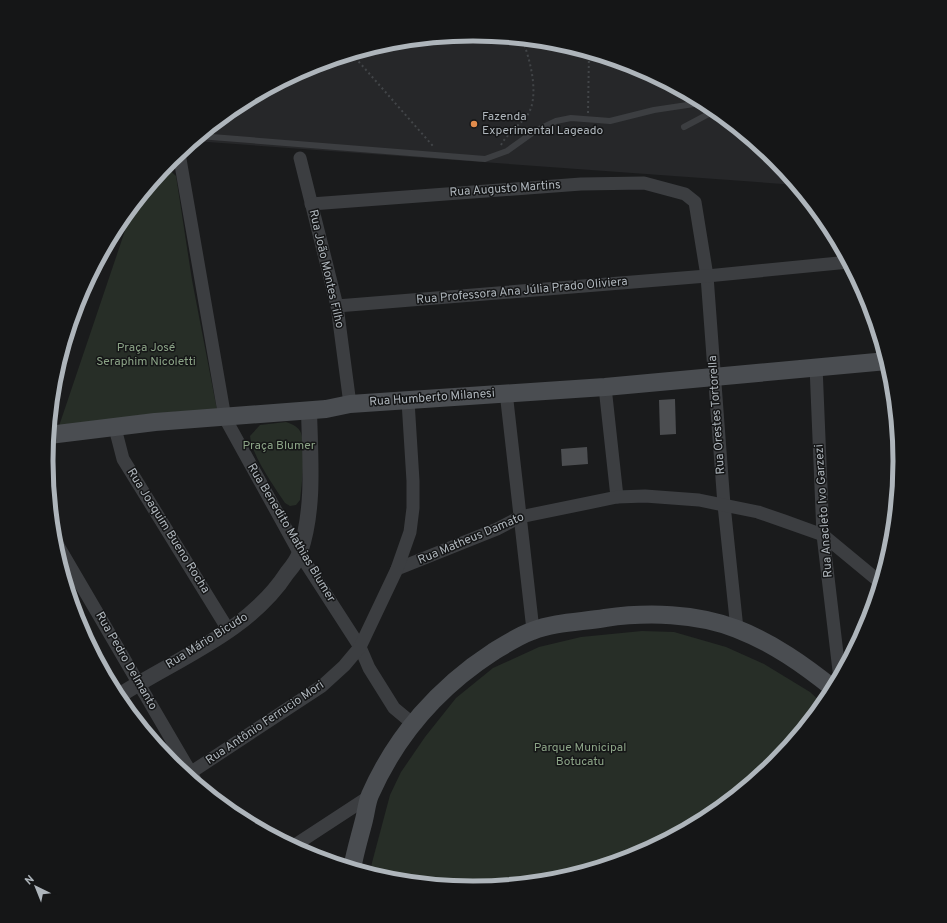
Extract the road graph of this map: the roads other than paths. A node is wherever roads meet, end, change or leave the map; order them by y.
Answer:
1 (694, 104) edge
2 (709, 114) edge
3 (684, 127) dead end
4 (207, 137) edge
5 (300, 158) dead end
6 (180, 160) edge
7 (695, 202) joint
8 (311, 204) junction
9 (844, 262) edge
10 (707, 276) junction
11 (337, 306) junction
12 (882, 361) edge
13 (816, 366) junction
14 (714, 378) junction
15 (605, 387) junction
16 (506, 392) junction
17 (408, 401) junction
18 (350, 404) junction
19 (309, 410) junction
20 (226, 418) junction
21 (115, 428) junction
22 (54, 434) edge
23 (617, 497) junction
24 (724, 505) junction
25 (520, 517) junction
26 (823, 535) junction
27 (63, 553) edge
28 (300, 554) junction
29 (397, 569) junction
30 (877, 580) edge
31 (737, 629) junction
32 (533, 630) junction
33 (229, 631) junction
34 (360, 647) junction
35 (839, 670) edge
36 (138, 683) junction
37 (829, 685) edge
38 (123, 693) edge
39 (412, 723) junction
40 (189, 771) edge
41 (190, 773) edge
42 (370, 796) junction
43 (298, 843) edge
44 (353, 864) edge

1 - 4 lane
2 - 3 lane
5 - 8 street, Rua João Montes Filho
6 - 20 street, Rua Benedito Mathias Blumer
7 - 8 street, Rua Augusto Martins
7 - 10 street, Rua Orestes Tortorella
8 - 11 street, Rua João Montes Filho
9 - 10 street, Rua Professora Ana Júlia Prado Oliviera
10 - 11 street, Rua Professora Ana Júlia Prado Oliviera
10 - 14 street, Rua Orestes Tortorella
11 - 18 street, Rua João Montes Filho
12 - 13 main road, Rua Humberto Milanesi
13 - 14 main road, Rua Humberto Milanesi
13 - 26 street, Rua Anacleto Ivo Garzezi
14 - 15 main road, Rua Humberto Milanesi
14 - 24 street, Rua Orestes Tortorella
15 - 16 main road, Rua Humberto Milanesi
15 - 23 street
16 - 17 main road, Rua Humberto Milanesi
16 - 25 street
17 - 18 main road, Rua Humberto Milanesi
17 - 29 street, Rua Antônio Ferrucio Mori
18 - 19 main road, Rua Humberto Milanesi
19 - 20 main road, Rua Humberto Milanesi
19 - 28 street, Rua Mário Bicudo
20 - 21 main road, Rua Humberto Milanesi
20 - 28 street, Rua Benedito Mathias Blumer
21 - 22 main road, Rua Humberto Milanesi
21 - 33 street, Rua Joaquim Bueno Rocha
23 - 24 street, Rua Matheus Damato
23 - 25 street, Rua Matheus Damato
24 - 26 street, Rua Matheus Damato
24 - 31 street, Rua Orestes Tortorella
25 - 29 street, Rua Matheus Damato
25 - 32 street
26 - 30 street, Rua Matheus Damato
26 - 35 street, Rua Anacleto Ivo Garzezi
27 - 36 street, Rua Pedro Delmanto
28 - 33 street, Rua Mário Bicudo
28 - 34 street, Rua Benedito Mathias Blumer
29 - 34 street, Rua Antônio Ferrucio Mori
31 - 32 main road
31 - 37 main road
32 - 39 main road
33 - 36 street, Rua Mário Bicudo
34 - 39 street, Rua Benedito Mathias Blumer
34 - 41 street, Rua Antônio Ferrucio Mori
36 - 38 street, Rua Mário Bicudo
36 - 40 street, Rua Pedro Delmanto
39 - 42 main road
42 - 43 street
42 - 44 main road

